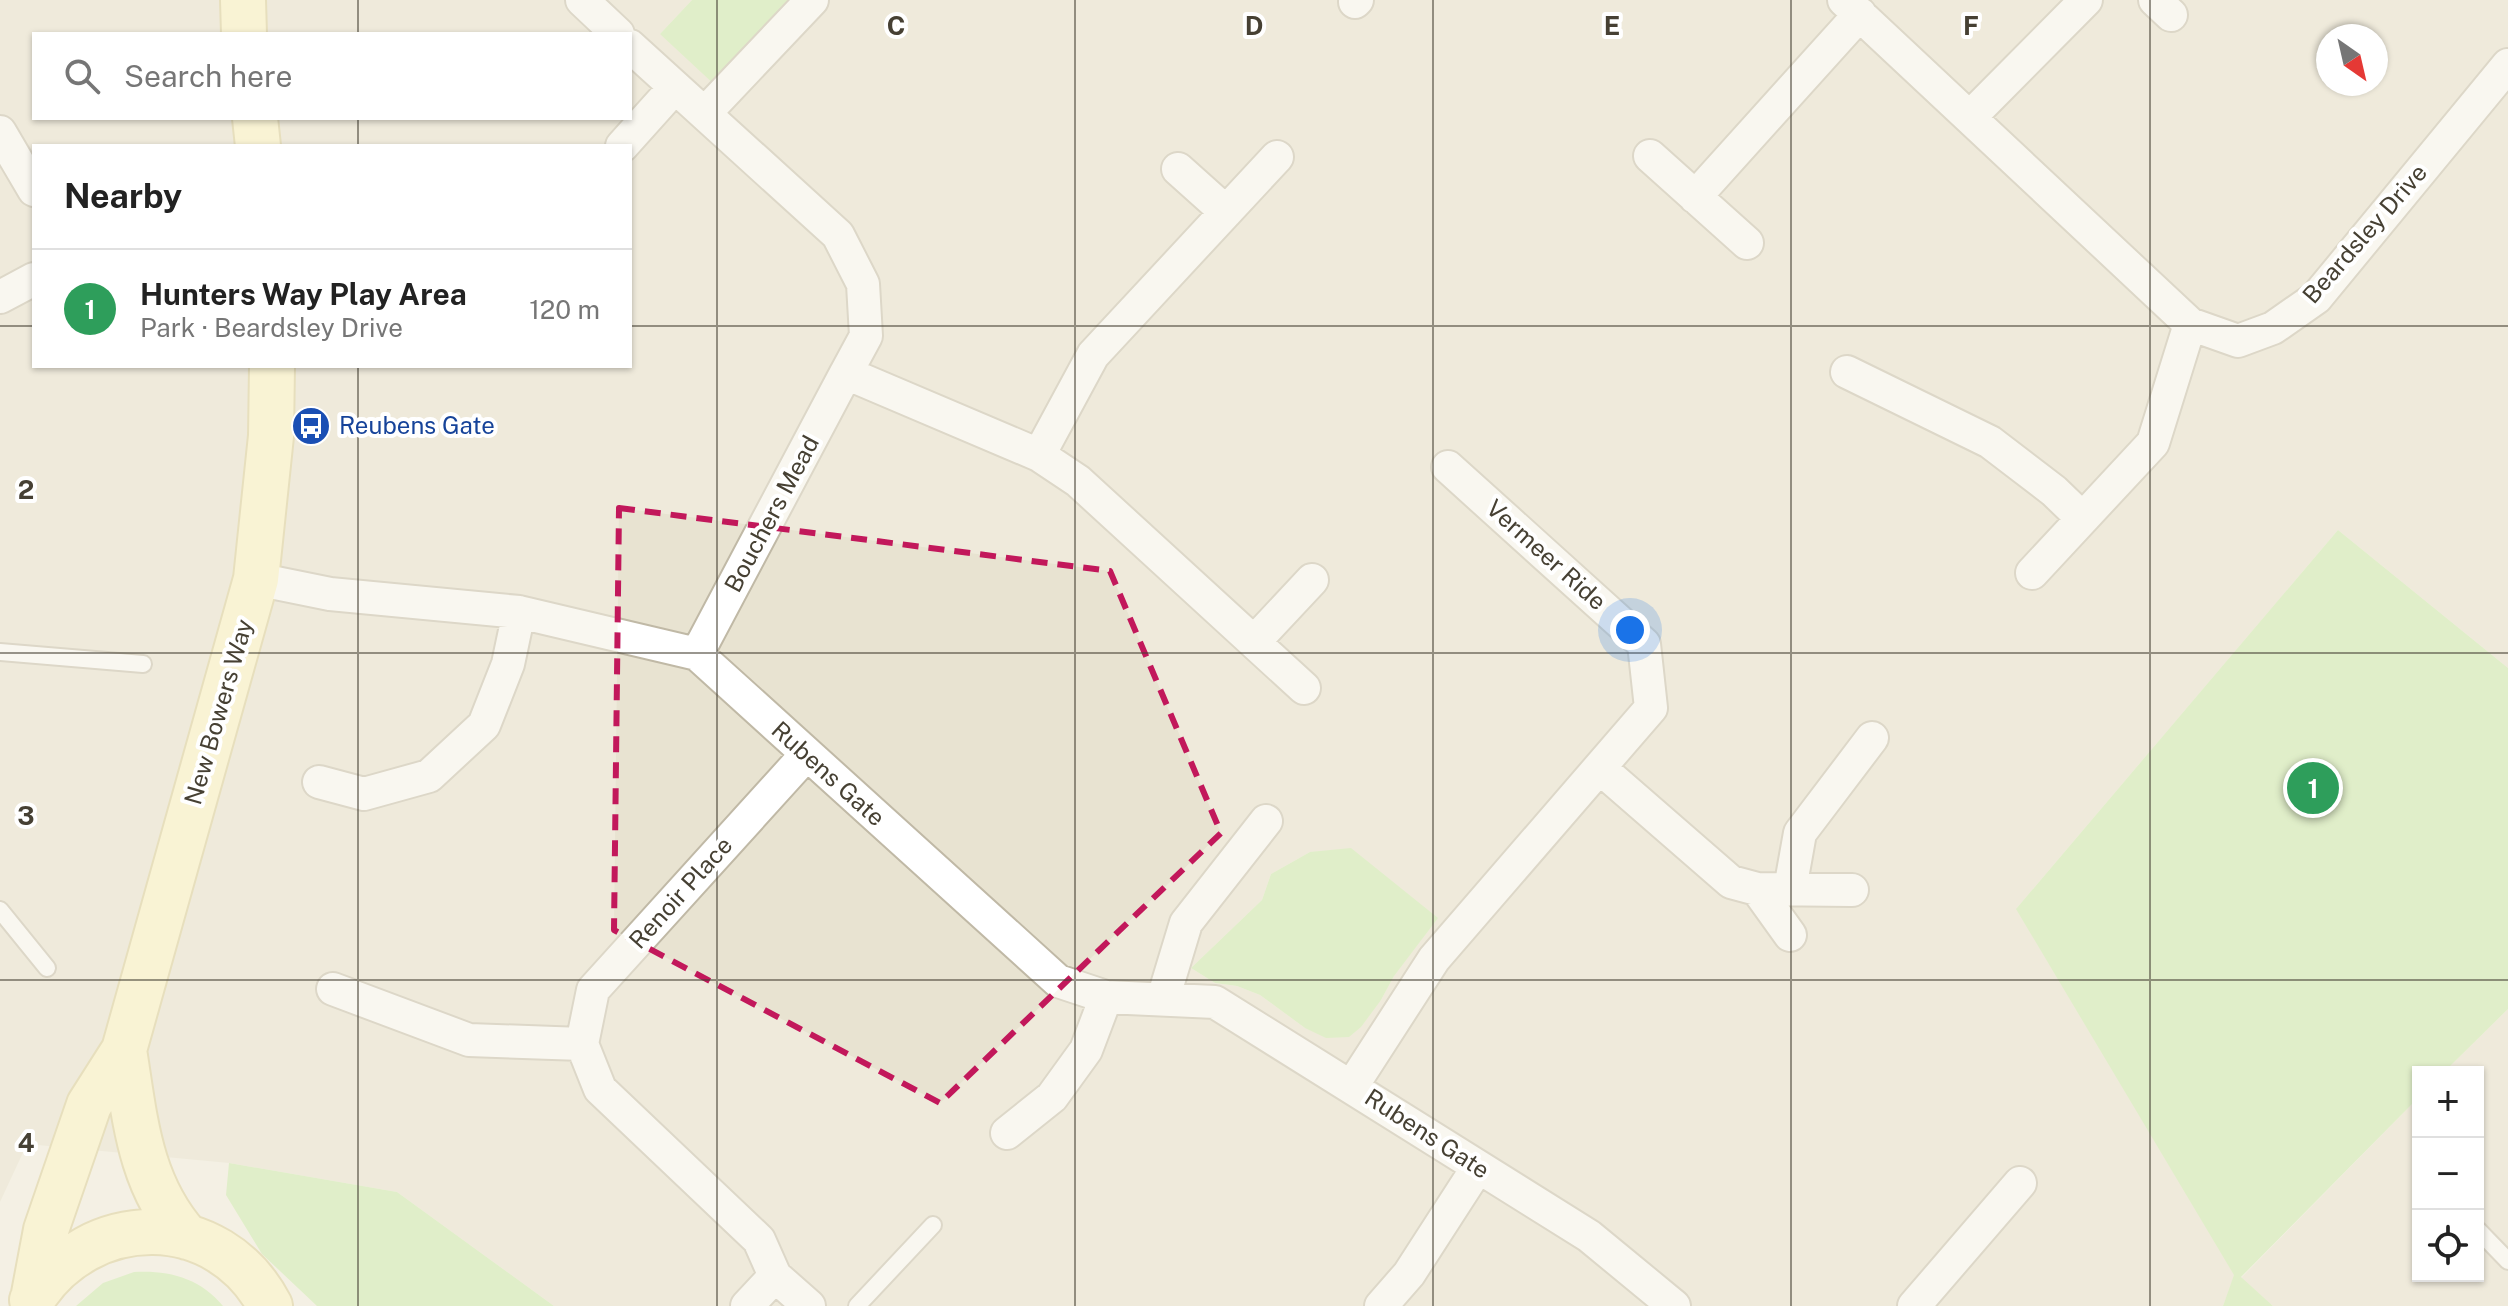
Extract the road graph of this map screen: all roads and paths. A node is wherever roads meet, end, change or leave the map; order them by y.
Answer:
1 (243, 0) edge
2 (582, 0) edge
3 (812, 0) edge
4 (2086, 0) edge
5 (1852, 7) edge
6 (244, 32) edge
7 (616, 32) edge
8 (632, 48) edge
9 (2508, 65) edge
10 (675, 87) junction
11 (705, 113) junction
12 (1971, 116) junction
13 (255, 120) edge
14 (0, 132) edge
15 (258, 144) edge
16 (624, 144) edge
17 (1650, 156) dead end
18 (1277, 157) dead end
19 (1178, 169) dead end
20 (32, 187) edge
21 (1695, 197) junction
22 (1226, 212) junction
23 (1747, 243) dead end
24 (32, 280) edge
25 (0, 297) edge
26 (2190, 324) junction
27 (272, 368) edge
28 (1847, 372) dead end
29 (846, 373) junction
30 (1039, 455) junction
31 (1448, 467) dead end
32 (2082, 518) junction
33 (2032, 573) dead end
34 (256, 579) junction
35 (1312, 580) dead end
36 (519, 612) junction
37 (1254, 642) junction
38 (0, 652) edge
39 (697, 654) junction
40 (143, 664) dead end
41 (1304, 688) dead end
42 (1872, 738) dead end
43 (806, 755) junction
44 (1601, 769) junction
45 (319, 782) dead end
46 (1266, 821) dead end
47 (1757, 889) junction
48 (1790, 889) junction
49 (1852, 890) dead end
50 (0, 910) edge
51 (1790, 935) dead end
52 (47, 968) dead end
53 (333, 989) dead end
54 (1106, 997) junction
55 (1163, 999) junction
56 (582, 1044) junction
57 (124, 1050) junction
58 (1352, 1086) junction
59 (1007, 1133) dead end
60 (1478, 1167) junction
61 (2020, 1183) dead end
62 (933, 1225) dead end
63 (2484, 1236) edge
64 (187, 1237) junction
65 (2508, 1261) edge
66 (775, 1276) junction
67 (259, 1291) edge
68 (31, 1303) edge
69 (285, 1306) edge
70 (747, 1306) edge
71 (809, 1306) edge
72 (857, 1306) edge
73 (1381, 1306) edge
74 (1674, 1306) edge
75 (1914, 1306) edge

1 - 6 street
2 - 7 street
3 - 11 street
4 - 12 street
5 - 12 street, Beardsley Drive
5 - 21 street, Beardsley Drive
8 - 10 street, Bouchers Mead
9 - 26 street, Beardsley Drive
10 - 11 street, Bouchers Mead
10 - 16 street
11 - 29 street, Bouchers Mead
12 - 26 street, Beardsley Drive
13 - 15 street
14 - 20 street
17 - 21 street
18 - 22 street
19 - 22 street
21 - 23 street
22 - 30 street
24 - 25 street
26 - 32 street
27 - 34 street, New Bowers Way
28 - 32 street
29 - 30 street
29 - 39 street, Bouchers Mead
30 - 37 street
31 - 44 street, Vermeer Ride
32 - 33 street
34 - 36 street, Rubens Gate
34 - 57 street, New Bowers Way
35 - 37 street
36 - 39 street, Rubens Gate
36 - 45 street
37 - 41 street
38 - 40 lane
39 - 43 street, Rubens Gate
42 - 48 street
43 - 54 street, Rubens Gate
43 - 56 street, Renoir Place
44 - 47 street
44 - 58 street, Vermeer Ride
46 - 55 street
47 - 48 street
47 - 51 street
48 - 49 street
50 - 52 lane
53 - 56 street
54 - 55 street, Rubens Gate
54 - 59 street
55 - 58 street, Rubens Gate
56 - 66 street
57 - 64 street, New Bowers Way
57 - 68 street, New Bowers Way
58 - 60 street, Rubens Gate
60 - 73 street
60 - 74 street, Rubens Gate
61 - 75 street
62 - 72 lane
63 - 65 lane
64 - 67 street
64 - 68 street
66 - 70 street
66 - 71 street
67 - 69 street

